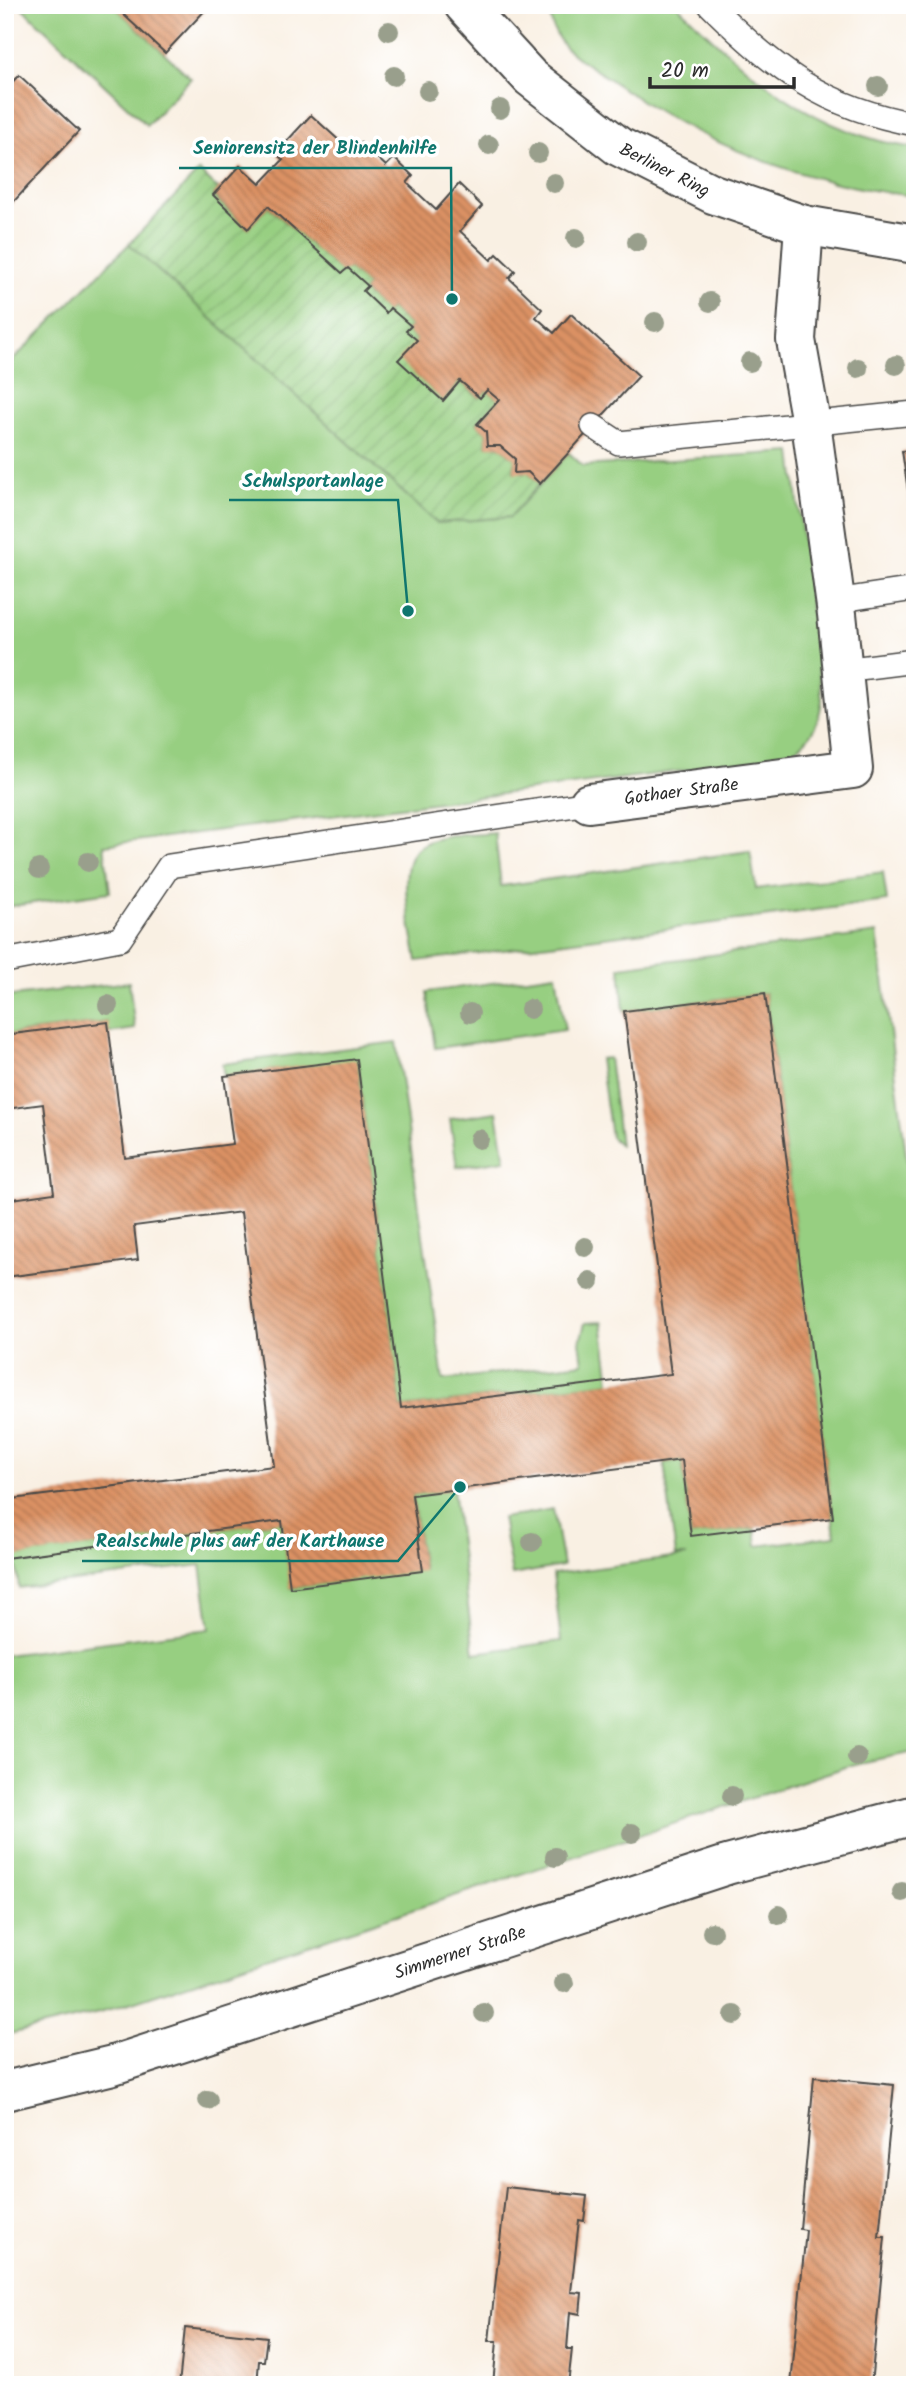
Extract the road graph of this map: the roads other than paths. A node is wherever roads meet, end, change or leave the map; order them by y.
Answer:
1 (464, 5) edge
2 (710, 5) edge
3 (915, 124) edge
4 (804, 225) junction
5 (915, 244) edge
6 (915, 413) edge
7 (811, 423) junction
8 (593, 426) dead end
9 (915, 589) edge
10 (835, 601) junction
11 (915, 661) edge
12 (843, 670) junction
13 (589, 803) joint
14 (5, 961) edge
15 (915, 1815) edge
16 (5, 2091) edge

1 - 4 street, Berliner Ring
2 - 3 lane
4 - 5 street, Berliner Ring
4 - 7 street, Gothaer Straße
6 - 7 lane
7 - 8 lane
7 - 10 street, Gothaer Straße
9 - 10 lane
10 - 12 street, Gothaer Straße
11 - 12 lane
12 - 13 street, Gothaer Straße
13 - 14 lane, Gothaer Straße
15 - 16 street, Simmerner Straße

